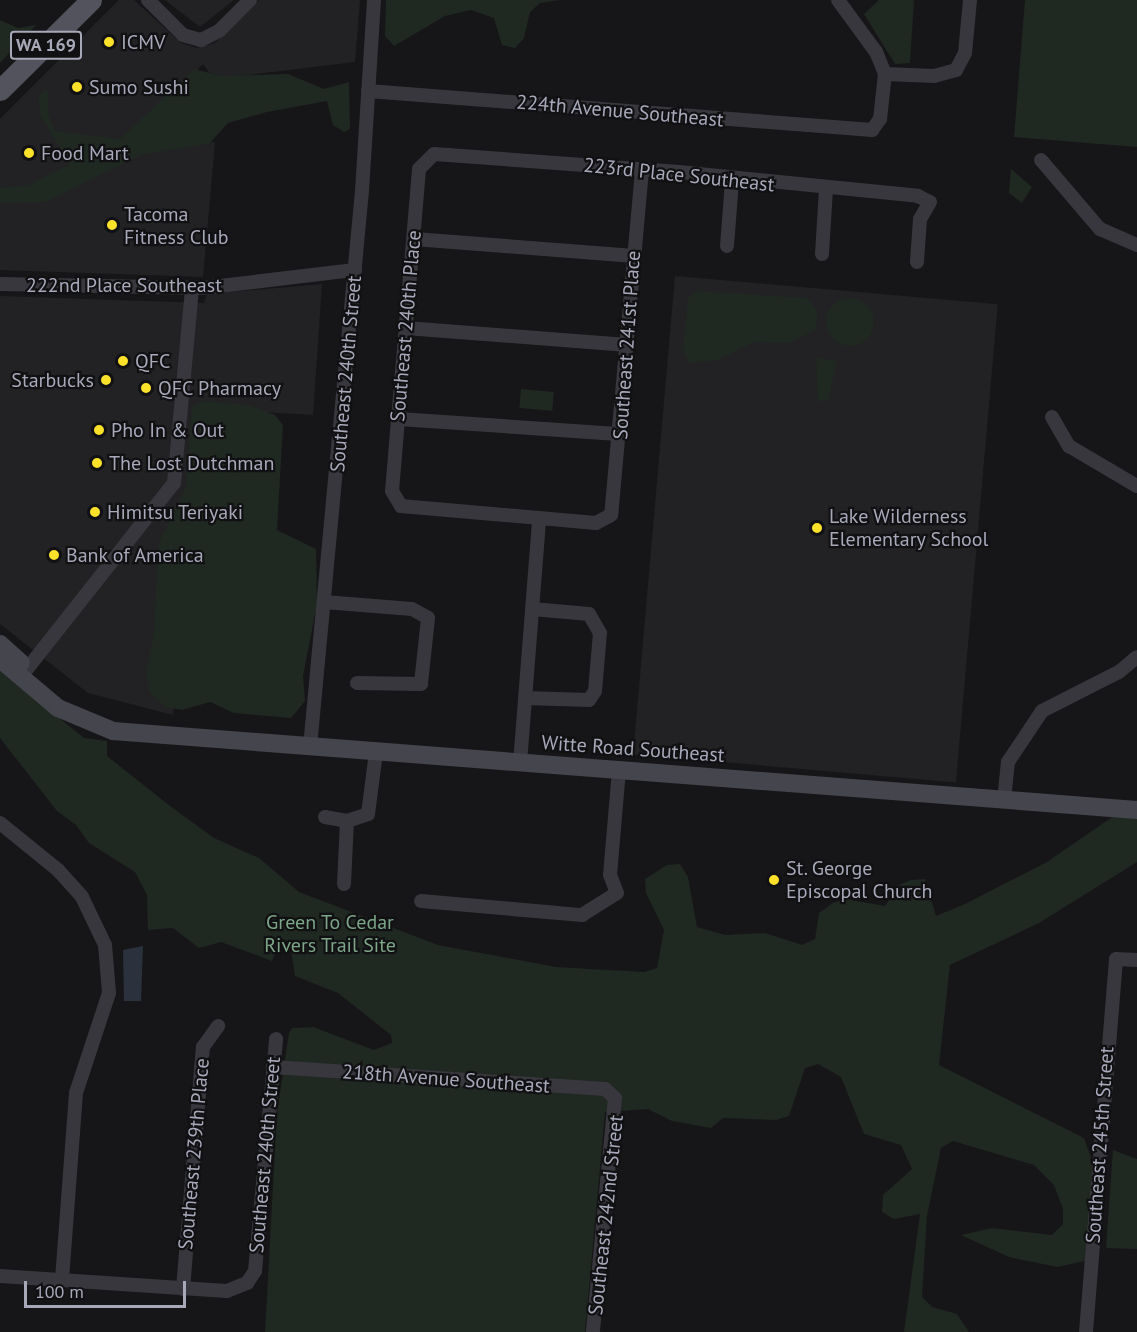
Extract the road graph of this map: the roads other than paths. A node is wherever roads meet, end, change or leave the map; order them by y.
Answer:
1 (91, 0) edge
2 (148, 0) edge
3 (250, 0) edge
4 (374, 0) edge
5 (838, 0) edge
6 (970, 0) edge
7 (885, 74) junction
8 (0, 90) edge
9 (368, 91) junction
10 (427, 157) joint
11 (1041, 160) dead end
12 (642, 170) junction
13 (732, 181) junction
14 (826, 189) junction
15 (414, 239) junction
16 (1137, 245) edge
17 (727, 246) dead end
18 (822, 254) dead end
19 (634, 256) junction
20 (917, 262) dead end
21 (355, 270) junction
22 (0, 284) edge
23 (192, 288) junction
24 (406, 328) junction
25 (627, 345) junction
26 (1052, 417) dead end
27 (399, 419) junction
28 (621, 434) junction
29 (1137, 486) edge
30 (539, 519) junction
31 (324, 602) junction
32 (532, 609) junction
33 (0, 644) edge
34 (0, 652) edge
35 (1137, 657) edge
36 (0, 659) edge
37 (27, 669) junction
38 (357, 683) dead end
39 (525, 698) junction
40 (125, 730) junction
41 (310, 747) junction
42 (376, 752) junction
43 (520, 763) junction
44 (619, 770) junction
45 (1004, 800) junction
46 (1137, 810) edge
47 (325, 818) dead end
48 (347, 821) junction
49 (0, 822) edge
50 (344, 884) dead end
51 (420, 902) dead end
52 (1137, 960) edge
53 (218, 1026) dead end
54 (276, 1039) dead end
55 (273, 1067) junction
56 (615, 1098) joint
57 (0, 1276) edge
58 (62, 1280) junction
59 (183, 1288) junction
60 (593, 1332) edge
61 (1086, 1332) edge

1 - 8 main road, WA 169
2 - 3 street
4 - 9 street, Southeast 240th Street
5 - 7 street
6 - 7 street
7 - 9 street, 224th Avenue Southeast
9 - 21 street, Southeast 240th Street
10 - 12 street, 223rd Place Southeast
10 - 15 street, Southeast 240th Place
11 - 16 street
12 - 13 street, 223rd Place Southeast
12 - 19 street, Southeast 241st Place
13 - 14 street, 223rd Place Southeast
13 - 17 street
14 - 18 street
14 - 20 street, 223rd Place Southeast
15 - 19 street
15 - 24 street, Southeast 240th Place
19 - 25 street, Southeast 241st Place
21 - 23 street, 222nd Place Southeast
21 - 31 street, Southeast 240th Street
22 - 23 street, 222nd Place Southeast
23 - 37 street
24 - 25 street
24 - 27 street, Southeast 240th Place
25 - 28 street, Southeast 241st Place
26 - 29 street
27 - 28 street
27 - 30 street, Southeast 240th Place
28 - 30 street, Southeast 241st Place
30 - 32 street
31 - 38 street
31 - 41 street, Southeast 240th Street
32 - 39 street
32 - 39 street
33 - 37 street, Witte Road Southeast
34 - 37 street
35 - 45 street
36 - 40 street, Witte Road Southeast
37 - 40 street, Witte Road Southeast
39 - 43 street
40 - 41 street, Witte Road Southeast
41 - 42 street, Witte Road Southeast
42 - 43 street, Witte Road Southeast
42 - 48 street
43 - 44 street, Witte Road Southeast
44 - 45 street, Witte Road Southeast
44 - 51 street
45 - 46 street, Witte Road Southeast
47 - 48 street
48 - 50 street
49 - 58 street
52 - 61 street, Southeast 245th Street
53 - 59 street, Southeast 239th Place
54 - 55 street, Southeast 240th Street
55 - 56 street, 218th Avenue Southeast
55 - 59 street, Southeast 240th Street
56 - 60 street, Southeast 242nd Street
57 - 58 street
58 - 59 street

